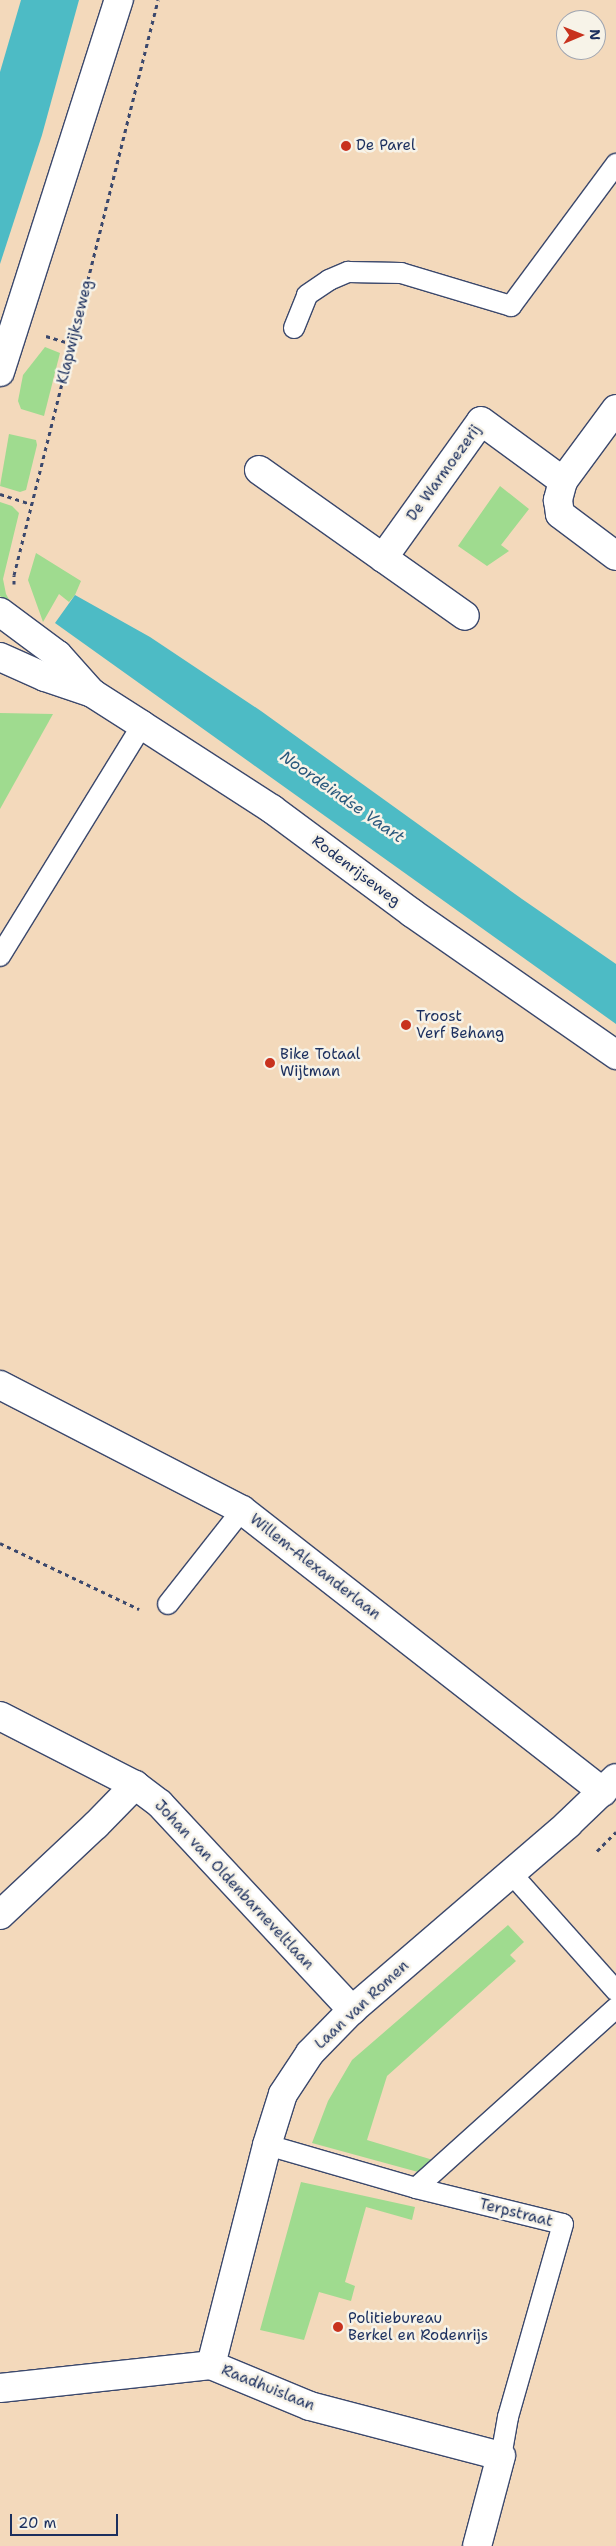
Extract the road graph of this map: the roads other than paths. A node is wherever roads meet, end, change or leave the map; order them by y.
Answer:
1 (118, 0) edge
2 (616, 164) edge
3 (294, 328) dead end
4 (1, 376) edge
5 (616, 409) edge
6 (259, 470) dead end
7 (563, 480) junction
8 (616, 556) edge
9 (383, 558) junction
10 (466, 616) dead end
11 (10, 619) edge
12 (0, 657) edge
13 (92, 693) junction
14 (142, 724) junction
15 (0, 956) edge
16 (616, 1055) edge
17 (0, 1385) edge
18 (242, 1510) junction
19 (168, 1604) road end
20 (0, 1716) edge
21 (135, 1784) junction
22 (610, 1785) edge
23 (511, 1873) junction
24 (0, 1915) edge
25 (616, 1991) edge
26 (616, 2008) edge
27 (352, 2010) junction
28 (267, 2145) junction
29 (416, 2188) junction
30 (212, 2365) junction
31 (0, 2388) edge
32 (501, 2456) junction
33 (477, 2546) edge

1 - 4 street
2 - 3 lane
5 - 7 street
6 - 9 street
7 - 8 street
7 - 9 street, De Warmoezerij
9 - 10 street
11 - 13 street, Rodenrijseweg
12 - 13 street, Rodenrijseweg
13 - 14 street, Rodenrijseweg
14 - 15 lane
14 - 16 street, Rodenrijseweg
17 - 18 street, Willem-Alexanderlaan
18 - 19 lane
18 - 22 street, Willem-Alexanderlaan
20 - 21 street, Johan van Oldenbarneveltlaan
21 - 24 street
21 - 27 street, Johan van Oldenbarneveltlaan
22 - 23 street, Laan van Romen
23 - 25 lane
23 - 27 street, Laan van Romen
26 - 29 lane
27 - 28 street, Laan van Romen
28 - 29 lane, Terpstraat
28 - 30 street, Laan van Romen
29 - 32 lane, Terpstraat
30 - 31 street, Raadhuislaan
30 - 32 street, Raadhuislaan
32 - 33 street

